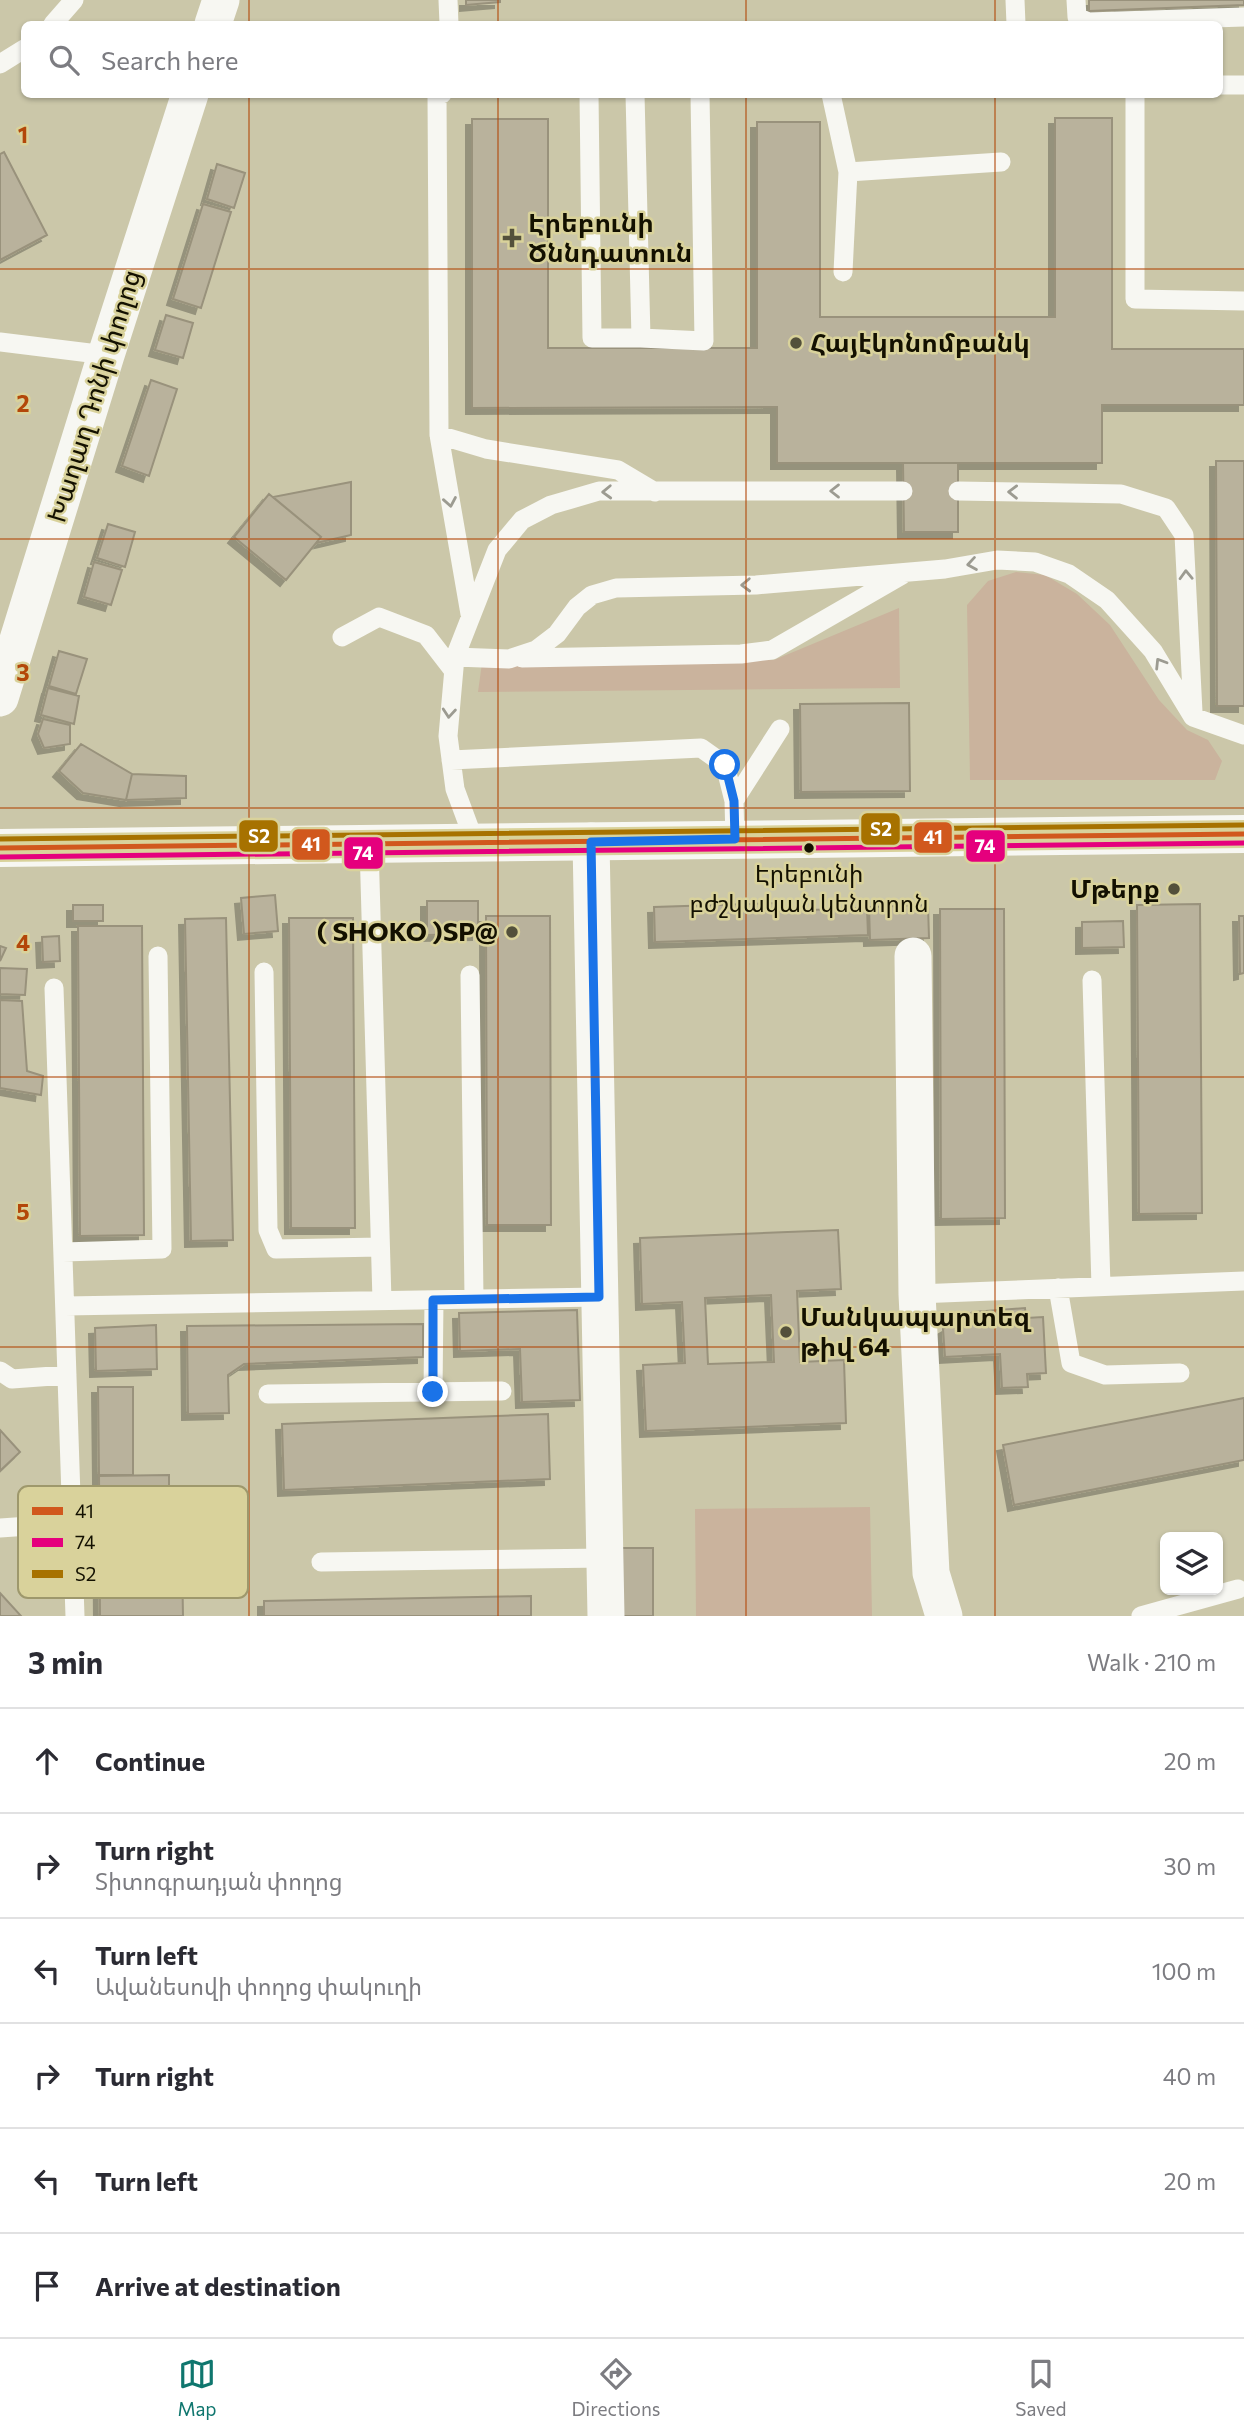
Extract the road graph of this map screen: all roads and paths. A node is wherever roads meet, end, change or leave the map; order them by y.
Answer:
1 (74, 0) edge
2 (221, 0) edge
3 (448, 0) edge
4 (1015, 0) edge
5 (1076, 0) edge
6 (1244, 17) edge
7 (56, 21) edge
8 (214, 21) edge
9 (449, 21) edge
10 (1016, 21) edge
11 (1086, 21) edge
12 (1119, 21) edge
13 (21, 51) edge
14 (0, 64) edge
15 (1223, 85) edge
16 (1244, 85) edge
17 (189, 98) edge
18 (437, 98) edge
19 (589, 98) edge
20 (635, 98) edge
21 (700, 98) edge
22 (832, 98) edge
23 (1135, 98) edge
24 (1001, 162) dead end
25 (848, 172) junction
26 (843, 272) dead end
27 (1244, 301) edge
28 (641, 338) junction
29 (0, 342) edge
30 (106, 355) junction
31 (439, 435) junction
32 (903, 491) dead end
33 (958, 491) dead end
34 (656, 492) junction
35 (906, 572) junction
36 (470, 615) junction
37 (342, 636) dead end
38 (509, 659) junction
39 (454, 664) junction
40 (3, 675) edge
41 (1193, 717) junction
42 (780, 729) dead end
43 (1244, 735) edge
44 (451, 760) junction
45 (734, 801) junction
46 (1244, 834) edge
47 (735, 839) junction
48 (591, 842) junction
49 (475, 843) junction
50 (369, 845) junction
51 (0, 848) edge
52 (158, 956) dead end
53 (913, 956) dead end
54 (264, 972) dead end
55 (470, 975) dead end
56 (1092, 980) dead end
57 (54, 988) dead end
58 (380, 1247) junction
59 (63, 1252) junction
60 (1244, 1281) edge
61 (1101, 1287) junction
62 (1058, 1288) junction
63 (918, 1294) junction
64 (599, 1297) junction
65 (474, 1299) junction
66 (433, 1300) junction
67 (382, 1301) junction
68 (65, 1306) junction
69 (0, 1371) edge
70 (1180, 1373) dead end
71 (67, 1376) junction
72 (502, 1391) dead end
73 (433, 1392) junction
74 (268, 1394) dead end
75 (71, 1486) edge
76 (18, 1526) edge
77 (0, 1528) edge
78 (604, 1558) junction
79 (321, 1562) dead end
80 (1238, 1589) dead end
81 (74, 1598) edge
82 (75, 1616) edge
83 (606, 1616) edge
84 (944, 1616) edge
85 (1142, 1616) edge

1 - 7 lane
2 - 8 street
3 - 9 lane
4 - 10 lane
5 - 11 lane
6 - 12 lane
13 - 14 lane
15 - 16 lane
17 - 30 street, Խաղաղ Դոնի փողոց
18 - 31 lane
19 - 28 lane
20 - 28 lane
21 - 28 lane
22 - 25 lane
23 - 27 lane
24 - 25 lane
25 - 26 lane
29 - 30 lane
30 - 40 street, Խաղաղ Դոնի փողոց
31 - 34 lane
31 -> 36 lane
32 -> 34 lane
41 -> 33 lane
34 -> 36 lane
35 - 38 lane
35 -> 38 lane
41 -> 35 lane
36 - 39 lane
37 - 39 lane
38 - 39 lane
39 -> 44 lane
41 - 43 lane
42 - 45 lane
44 - 45 lane
44 - 49 lane
45 - 47 lane
46 - 47 street
47 - 48 street
48 - 49 street
48 - 64 street
49 - 50 street
50 - 51 street
50 - 58 lane
52 - 59 lane
53 - 63 street
54 - 58 lane
55 - 65 lane
56 - 61 lane
57 - 59 lane
58 - 67 lane
59 - 68 lane
60 - 61 lane
61 - 62 lane
62 - 63 lane
62 - 70 lane
63 - 84 street
64 - 65 lane
64 - 78 street
65 - 66 lane
66 - 67 lane
66 - 73 lane
67 - 68 lane
68 - 71 lane
69 - 71 lane
71 - 75 lane
72 - 73 lane
73 - 74 lane
76 - 77 lane
78 - 79 lane
78 - 83 street
80 - 85 lane
81 - 82 lane

